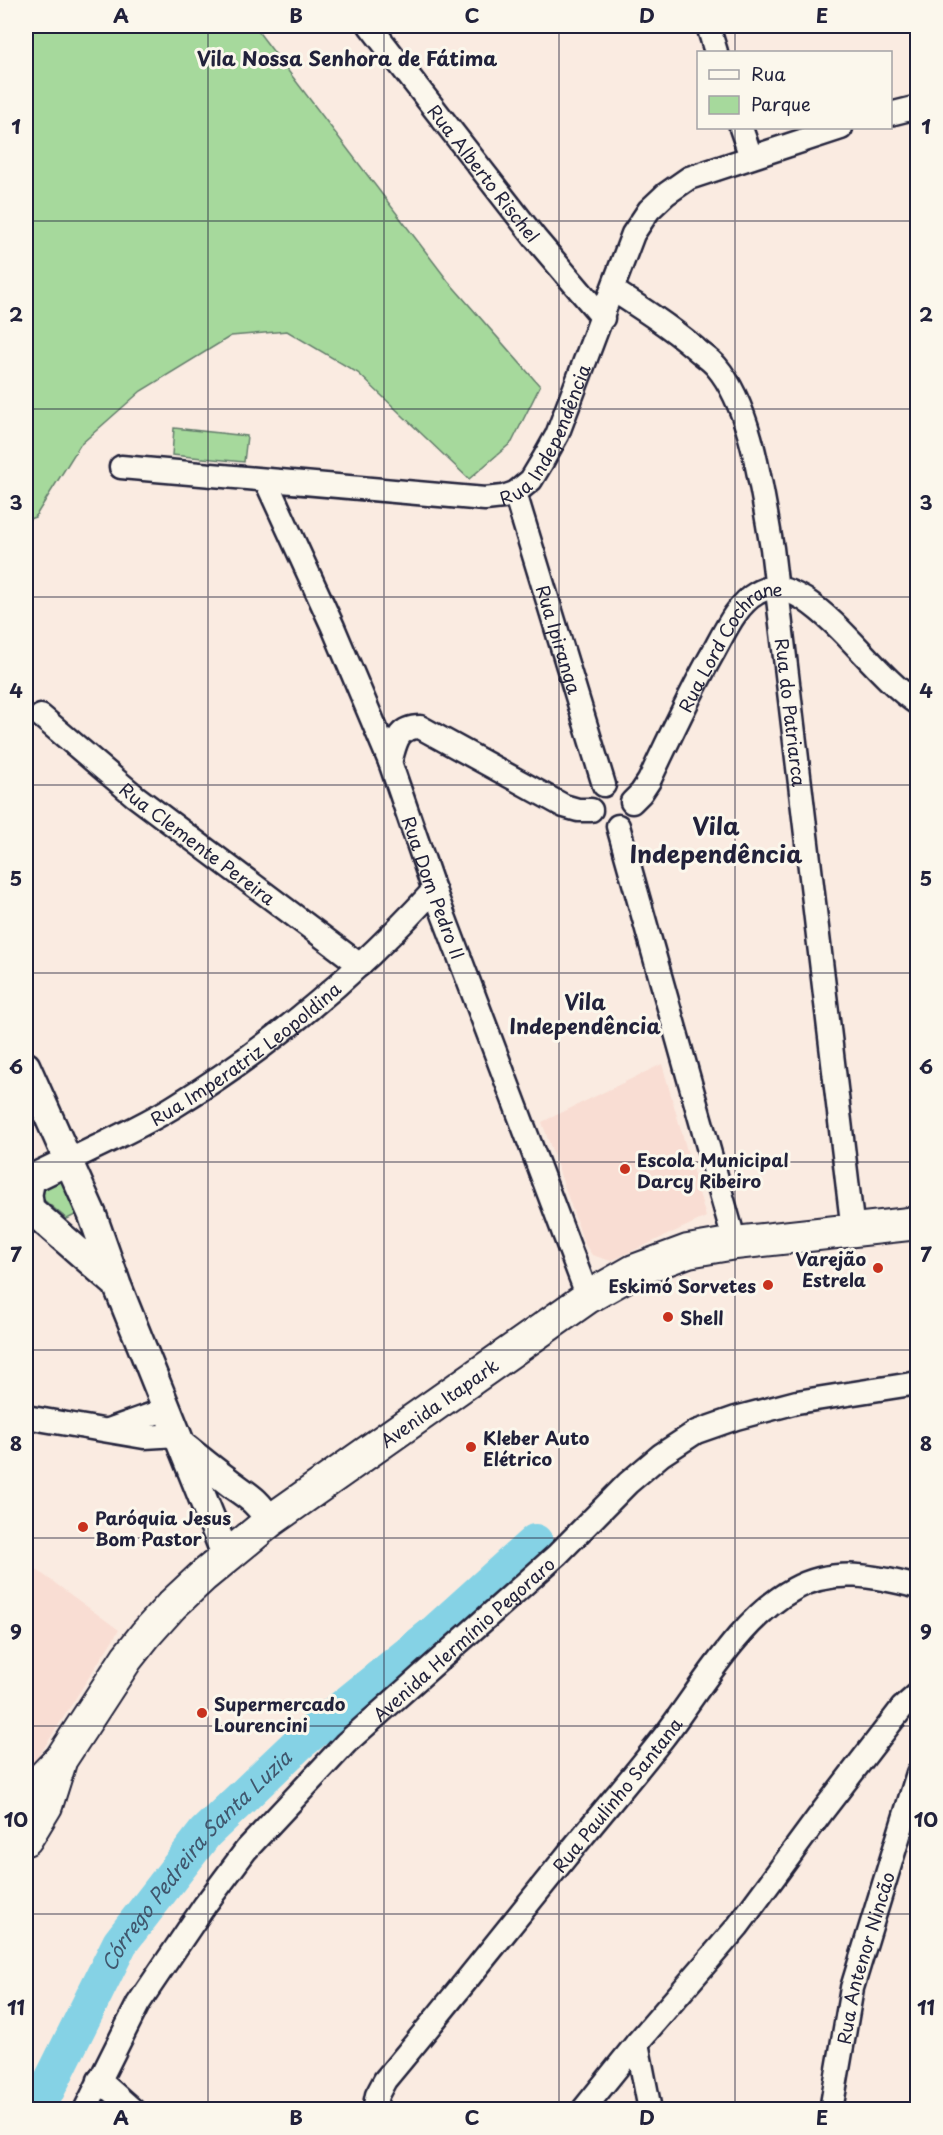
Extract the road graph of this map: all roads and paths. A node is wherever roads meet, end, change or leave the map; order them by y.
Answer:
1 (370, 26) edge
2 (708, 26) edge
3 (716, 51) edge
4 (918, 106) edge
5 (892, 114) edge
6 (741, 129) edge
7 (838, 129) edge
8 (751, 157) junction
9 (613, 290) junction
10 (603, 318) junction
11 (121, 467) dead end
12 (266, 481) junction
13 (515, 494) junction
14 (777, 587) junction
15 (918, 704) edge
16 (41, 716) dead end
17 (390, 762) junction
18 (604, 785) junction
19 (632, 801) junction
20 (591, 810) junction
21 (618, 826) junction
22 (434, 890) junction
23 (360, 965) junction
24 (26, 1066) edge
25 (68, 1161) junction
26 (28, 1179) edge
27 (28, 1208) edge
28 (92, 1214) junction
29 (918, 1223) edge
30 (853, 1231) junction
31 (62, 1237) junction
32 (735, 1243) junction
33 (117, 1285) junction
34 (588, 1297) junction
35 (918, 1383) edge
36 (167, 1409) junction
37 (26, 1417) edge
38 (106, 1430) junction
39 (181, 1440) junction
40 (270, 1521) junction
41 (226, 1556) junction
42 (918, 1587) edge
43 (918, 1694) edge
44 (61, 1758) junction
45 (918, 1773) edge
46 (26, 1795) edge
47 (26, 1839) edge
48 (637, 2043) junction
49 (99, 2080) junction
50 (85, 2109) edge
51 (133, 2109) edge
52 (374, 2109) edge
53 (583, 2109) edge
54 (650, 2109) edge
55 (831, 2109) edge

1 - 10 street, Rua Alberto Rischel
2 - 3 street
4 - 5 street
6 - 8 street
7 - 8 street, Rua Independência
8 - 9 street, Rua Independência
9 - 10 street, Rua Independência
9 - 14 street, Rua do Patriarca
10 - 13 street, Rua Independência
11 - 12 street, Rua Independência
12 - 13 street, Rua Independência
12 - 17 street, Rua Dom Pedro II
13 - 18 street, Rua Ipiranga
14 - 15 street, Rua Lord Cochrane
14 - 19 street, Rua Lord Cochrane
14 - 30 street, Rua do Patriarca
16 - 23 street, Rua Clemente Pereira
17 - 20 street
17 - 22 street, Rua Dom Pedro II
18 - 19 street
18 - 20 street
19 - 21 street
20 - 21 street
21 - 32 street
22 - 23 street, Rua Imperatriz Leopoldina
22 - 34 street, Rua Dom Pedro II
23 - 25 street, Rua Imperatriz Leopoldina
24 - 25 street
25 - 26 street, Rua Imperatriz Leopoldina
25 - 28 street
26 - 27 street
27 - 31 street
28 - 31 street
28 - 33 street
29 - 30 main road, Avenida Itapark
30 - 32 main road, Avenida Itapark
31 - 33 street
32 - 34 main road, Avenida Itapark
33 - 36 street
34 - 40 main road, Avenida Itapark
35 - 49 street, Avenida Hermínio Pegoraro
36 - 38 street
36 - 39 street
37 - 38 street
38 - 39 street
39 - 40 street
39 - 41 street
40 - 41 main road, Avenida Itapark
41 - 44 main road, Avenida Itapark
42 - 52 street, Rua Paulinho Santana
43 - 48 street
44 - 46 main road, Avenida Itapark
44 - 47 main road, Avenida Itapark
45 - 55 street, Rua Antenor Nincão
48 - 53 street
48 - 54 street
49 - 50 street, Avenida Hermínio Pegoraro
49 - 51 street

